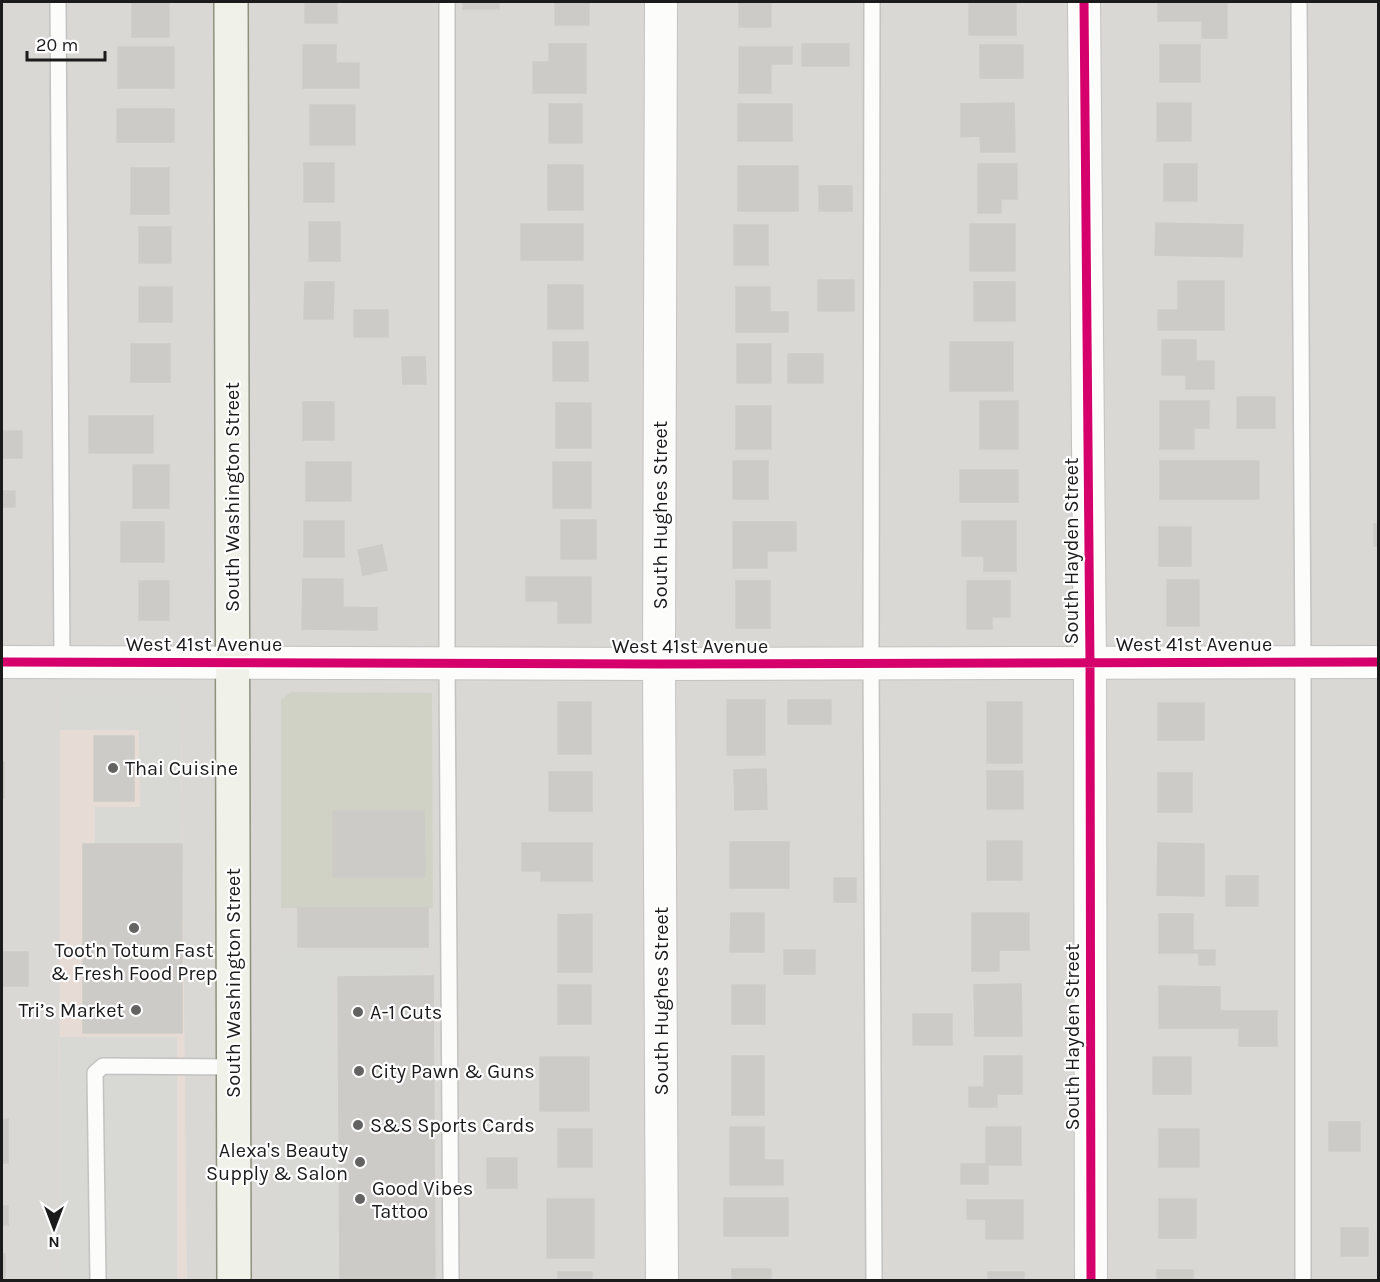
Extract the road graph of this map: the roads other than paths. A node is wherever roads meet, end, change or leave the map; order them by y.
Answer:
1 (58, 2) edge
2 (231, 2) edge
3 (447, 2) edge
4 (661, 2) edge
5 (872, 2) edge
6 (1084, 2) edge
7 (1299, 2) edge
8 (2, 662) edge
9 (62, 662) junction
10 (233, 662) junction
11 (1303, 662) junction
12 (1378, 662) edge
13 (871, 663) junction
14 (1090, 663) junction
15 (447, 664) junction
16 (659, 664) junction
17 (233, 1067) junction
18 (98, 1281) edge
19 (234, 1281) edge
20 (451, 1281) edge
21 (662, 1281) edge
22 (874, 1281) edge
23 (1091, 1281) edge
24 (1303, 1281) edge

1 - 9 lane
2 - 10 main road, South Washington Street
3 - 15 lane
4 - 16 street, South Hughes Street
5 - 13 lane
6 - 14 street, South Hayden Street
7 - 11 lane
8 - 9 street, West 41st Avenue
9 - 10 street, West 41st Avenue
10 - 15 street, West 41st Avenue
10 - 17 main road, South Washington Street
11 - 12 street, West 41st Avenue
11 - 14 street, West 41st Avenue
11 - 24 lane
13 - 14 street, West 41st Avenue
13 - 16 street, West 41st Avenue
13 - 22 lane
14 - 23 street, South Hayden Street
15 - 16 street, West 41st Avenue
15 - 20 lane
16 - 21 street, South Hughes Street
17 - 18 lane
17 - 19 main road, South Washington Street

